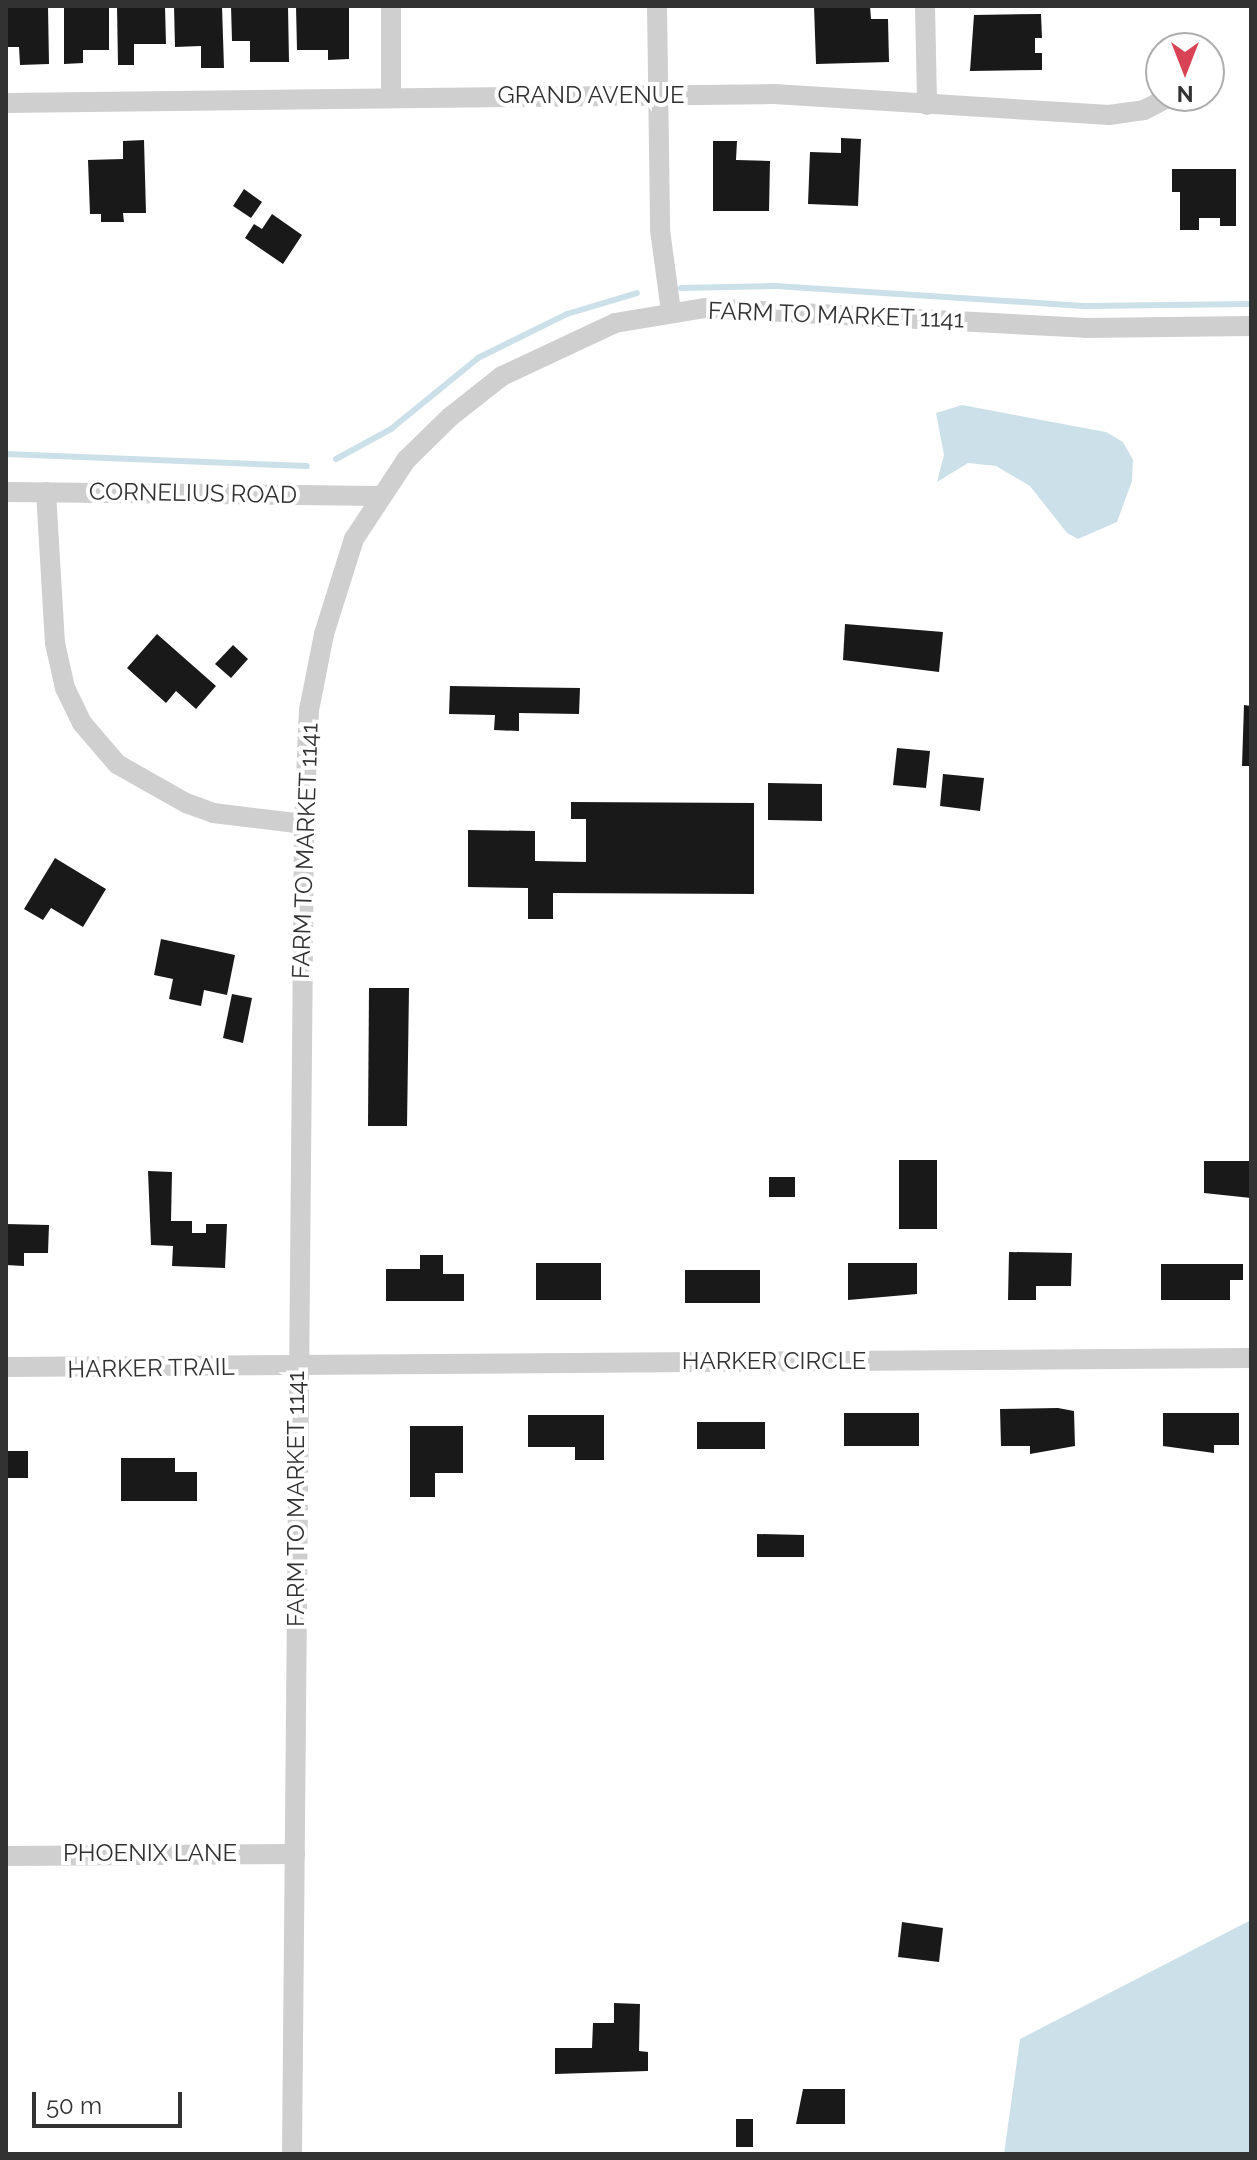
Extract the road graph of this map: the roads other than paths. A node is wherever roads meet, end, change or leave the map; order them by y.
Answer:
1 (391, 6) edge
2 (657, 6) edge
3 (925, 6) edge
4 (658, 95) junction
5 (391, 96) junction
6 (6, 103) edge
7 (927, 105) junction
8 (1145, 110) edge
9 (671, 311) junction
10 (1251, 326) edge
11 (6, 492) edge
12 (46, 492) junction
13 (380, 496) junction
14 (304, 824) junction
15 (1251, 1358) edge
16 (296, 1366) junction
17 (6, 1367) edge
18 (295, 1854) junction
19 (6, 1856) edge
20 (292, 2154) edge

1 - 5 street
2 - 4 street
3 - 7 street
4 - 5 street, GRAND AVENUE
4 - 7 street, GRAND AVENUE
4 - 9 street
5 - 6 street, GRAND AVENUE
7 - 8 street, GRAND AVENUE
9 - 10 street, FARM TO MARKET 1141
9 - 13 street, FARM TO MARKET 1141
11 - 12 street, CORNELIUS ROAD
12 - 13 street, CORNELIUS ROAD
12 - 14 street
13 - 14 street, FARM TO MARKET 1141
14 - 16 street, FARM TO MARKET 1141
15 - 16 street, HARKER CIRCLE
16 - 17 street, HARKER TRAIL
16 - 18 street, FARM TO MARKET 1141
18 - 19 street, PHOENIX LANE
18 - 20 street, FARM TO MARKET 1141

